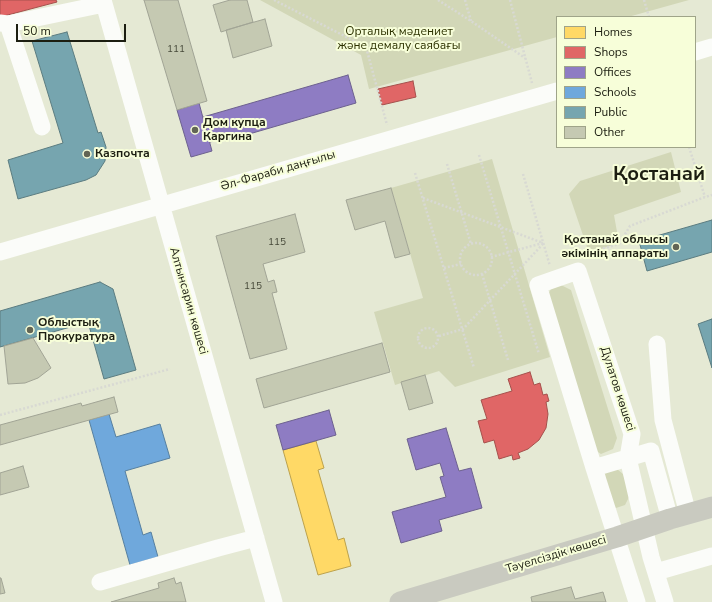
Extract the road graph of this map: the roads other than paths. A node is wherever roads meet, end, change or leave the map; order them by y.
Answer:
1 (103, 2) edge
2 (4, 24) edge
3 (0, 41) edge
4 (712, 47) edge
5 (696, 52) edge
6 (556, 91) edge
7 (42, 127) dead end
8 (161, 205) junction
9 (0, 252) edge
10 (657, 344) dead end
11 (628, 458) junction
12 (594, 468) junction
13 (712, 506) edge
14 (679, 517) junction
15 (644, 528) junction
16 (617, 537) junction
17 (256, 538) junction
18 (712, 556) edge
19 (656, 572) junction
20 (100, 582) dead end
21 (274, 602) edge
22 (400, 602) edge
23 (637, 602) edge
24 (665, 602) edge

1 - 2 street
1 - 8 street, Алтынсарин көшесі
2 - 3 street
2 - 7 street
4 - 5 street
6 - 8 street, Әл-Фараби даңғылы
8 - 9 street, Әл-Фараби даңғылы
8 - 17 street, Алтынсарин көшесі
10 - 14 street
11 - 12 street
11 - 12 street, Дулатов көшесі
11 - 14 street
11 - 15 street, Дулатов көшесі
12 - 16 street
13 - 14 main road, Тәуелсіздік көшесі
14 - 15 main road, Тәуелсіздік көшесі
15 - 16 main road, Тәуелсіздік көшесі
15 - 19 street, Дулатов көшесі
16 - 22 main road, Тәуелсіздік көшесі
16 - 23 street
17 - 20 street
17 - 21 street, Алтынсарин көшесі
18 - 19 street
19 - 24 street, Дулатов көшесі

